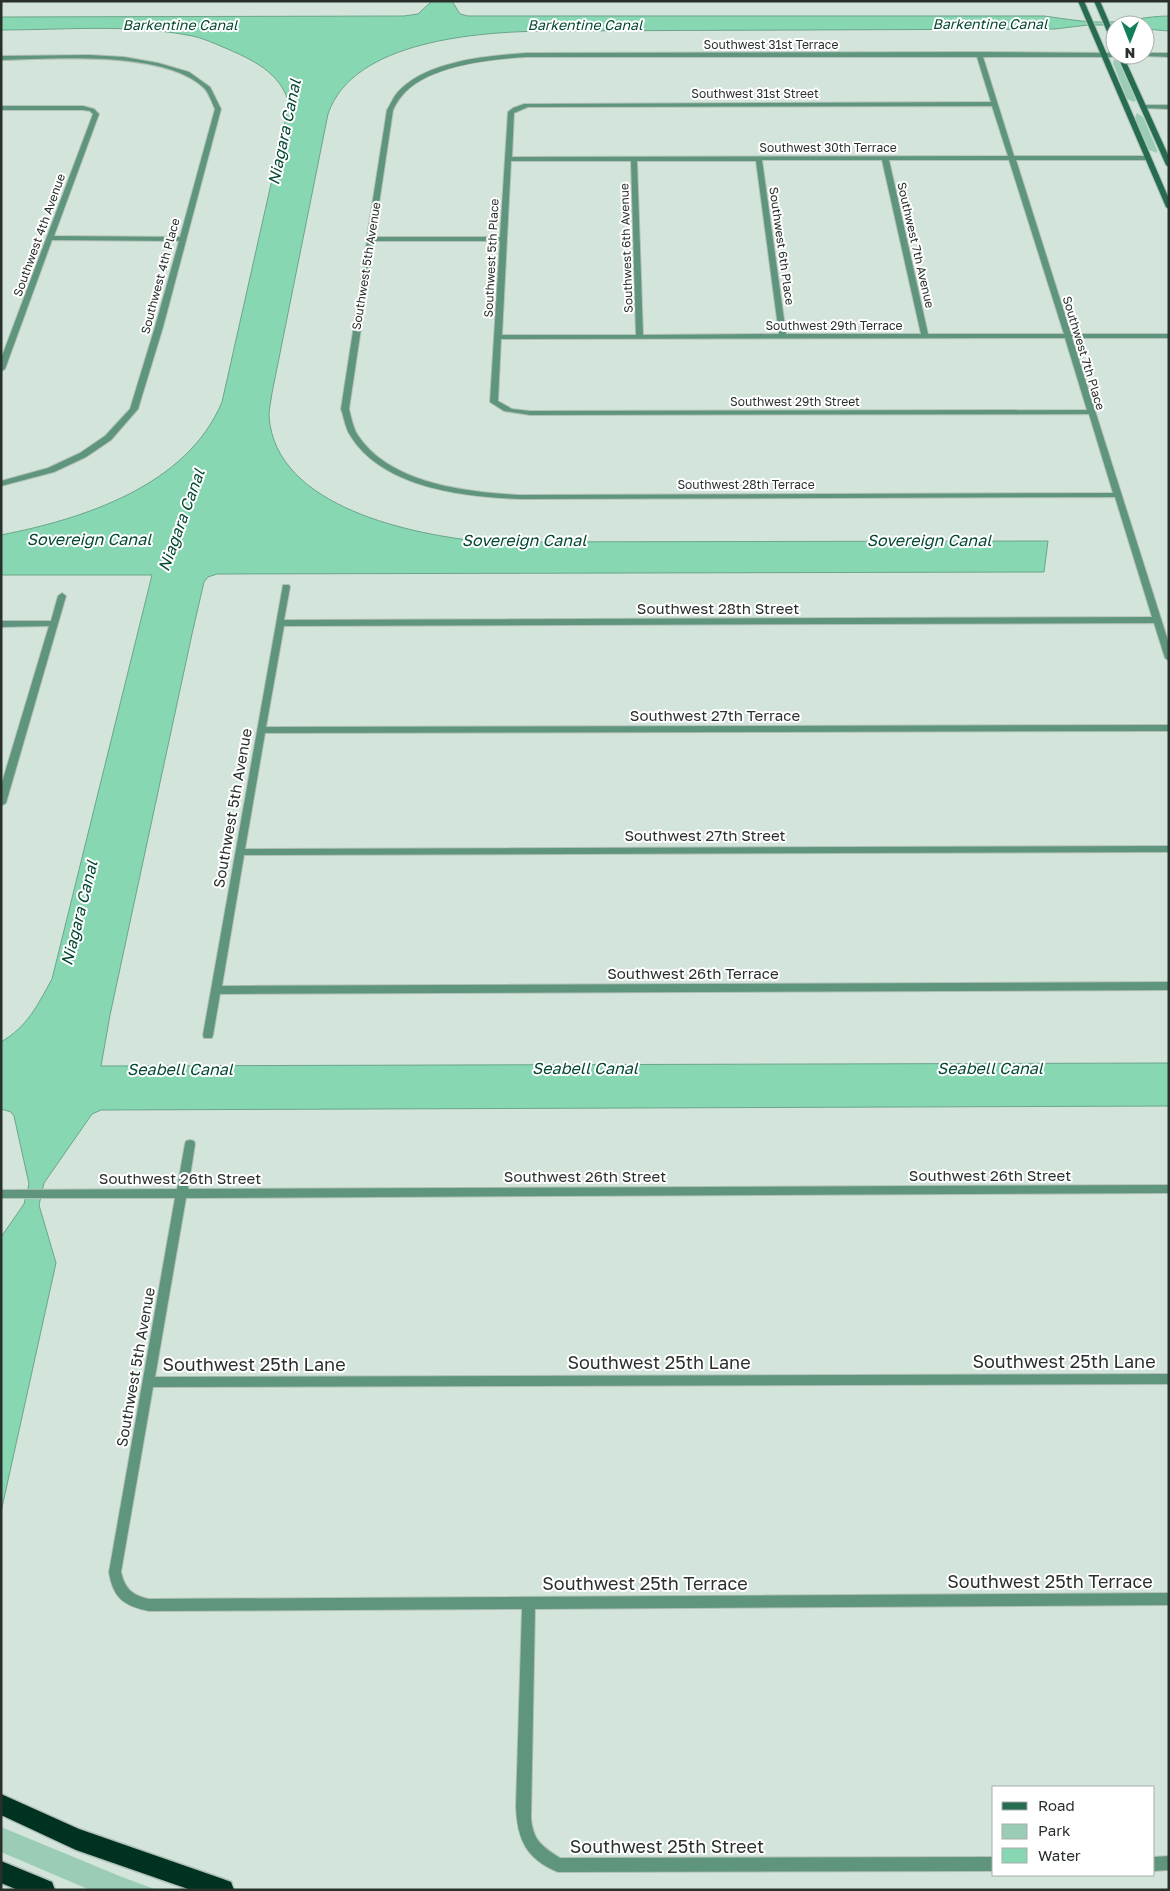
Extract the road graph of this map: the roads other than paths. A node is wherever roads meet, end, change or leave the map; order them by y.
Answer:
1 (1082, 1) edge
2 (1097, 1) edge
3 (1105, 20) edge
4 (980, 54) junction
5 (1105, 54) joint
6 (1155, 55) edge
7 (1169, 55) edge
8 (1, 58) edge
9 (1110, 65) edge
10 (1125, 65) edge
11 (429, 75) joint
12 (995, 104) junction
13 (1127, 107) junction
14 (1144, 107) junction
15 (1169, 107) edge
16 (1, 108) edge
17 (516, 108) joint
18 (760, 158) junction
19 (885, 158) junction
20 (1012, 158) junction
21 (1148, 158) junction
22 (1165, 158) junction
23 (508, 159) junction
24 (634, 159) junction
25 (1169, 165) edge
26 (1169, 207) edge
27 (51, 238) junction
28 (183, 239) junction
29 (369, 239) junction
30 (504, 239) junction
31 (925, 336) junction
32 (1068, 336) junction
33 (1169, 336) edge
34 (498, 337) junction
35 (640, 337) junction
36 (783, 337) junction
37 (1, 369) edge
38 (500, 408) joint
39 (1090, 412) junction
40 (381, 462) joint
41 (1, 484) edge
42 (1117, 495) junction
43 (286, 587) dead end
44 (62, 596) dead end
45 (1157, 620) junction
46 (280, 623) junction
47 (1, 624) edge
48 (54, 624) junction
49 (1169, 658) edge
50 (1169, 728) edge
51 (262, 730) junction
52 (1, 803) edge
53 (1169, 849) edge
54 (241, 852) junction
55 (1169, 986) edge
56 (216, 990) junction
57 (208, 1035) dead end
58 (190, 1144) dead end
59 (1169, 1189) edge
60 (182, 1193) junction
61 (1, 1194) edge
62 (1169, 1379) edge
63 (149, 1382) junction
64 (123, 1594) joint
65 (1169, 1599) edge
66 (529, 1602) junction
67 (1, 1804) edge
68 (992, 1864) edge
69 (1155, 1864) edge
70 (1169, 1864) edge
71 (1, 1872) edge
72 (44, 1890) edge
73 (223, 1890) edge

1 - 5 street
2 - 3 street
4 - 5 street, Southwest 31st Terrace
4 - 11 street, Southwest 31st Terrace
4 - 12 street, Southwest 7th Place
6 - 7 street
8 - 28 street, Southwest 4th Place
9 - 13 street
10 - 14 street
11 - 29 street, Southwest 5th Avenue
12 - 17 street, Southwest 31st Street
12 - 20 street, Southwest 7th Place
13 - 14 street
13 - 21 street
14 - 15 street
14 - 22 street
16 - 27 street, Southwest 4th Avenue
17 - 23 street, Southwest 5th Place
18 - 19 street, Southwest 30th Terrace
18 - 24 street, Southwest 30th Terrace
18 - 36 street, Southwest 6th Place
19 - 20 street, Southwest 30th Terrace
19 - 31 street, Southwest 7th Avenue
20 - 21 street, Southwest 30th Terrace
20 - 32 street, Southwest 7th Place
21 - 22 street
21 - 26 street
22 - 25 street
23 - 24 street, Southwest 30th Terrace
23 - 30 street, Southwest 5th Place
24 - 35 street, Southwest 6th Avenue
27 - 28 street
27 - 37 street, Southwest 4th Avenue
28 - 41 street, Southwest 4th Place
29 - 30 street
29 - 40 street, Southwest 5th Avenue
30 - 34 street, Southwest 5th Place
31 - 32 street, Southwest 29th Terrace
31 - 36 street, Southwest 29th Terrace
32 - 33 street, Southwest 29th Terrace
32 - 39 street, Southwest 7th Place
34 - 35 street, Southwest 29th Terrace
34 - 38 street, Southwest 5th Place
35 - 36 street, Southwest 29th Terrace
38 - 39 street, Southwest 29th Street
39 - 42 street, Southwest 7th Place
40 - 42 street, Southwest 28th Terrace
42 - 45 street, Southwest 7th Place
43 - 46 street, Southwest 5th Avenue
44 - 48 street
45 - 46 street, Southwest 28th Street
45 - 49 street, Southwest 7th Place
46 - 51 street, Southwest 5th Avenue
47 - 48 street
48 - 52 street
50 - 51 street, Southwest 27th Terrace
51 - 54 street, Southwest 5th Avenue
53 - 54 street, Southwest 27th Street
54 - 56 street, Southwest 5th Avenue
55 - 56 street, Southwest 26th Terrace
56 - 57 street, Southwest 5th Avenue
58 - 60 street, Southwest 5th Avenue
59 - 60 street, Southwest 26th Street
60 - 61 street, Southwest 26th Street
60 - 63 street, Southwest 5th Avenue
62 - 63 street, Southwest 25th Lane
63 - 64 street, Southwest 5th Avenue
64 - 66 street, Southwest 25th Terrace
65 - 66 street, Southwest 25th Terrace
66 - 68 street, Southwest 25th Street
67 - 73 highway
69 - 70 street
71 - 72 highway

